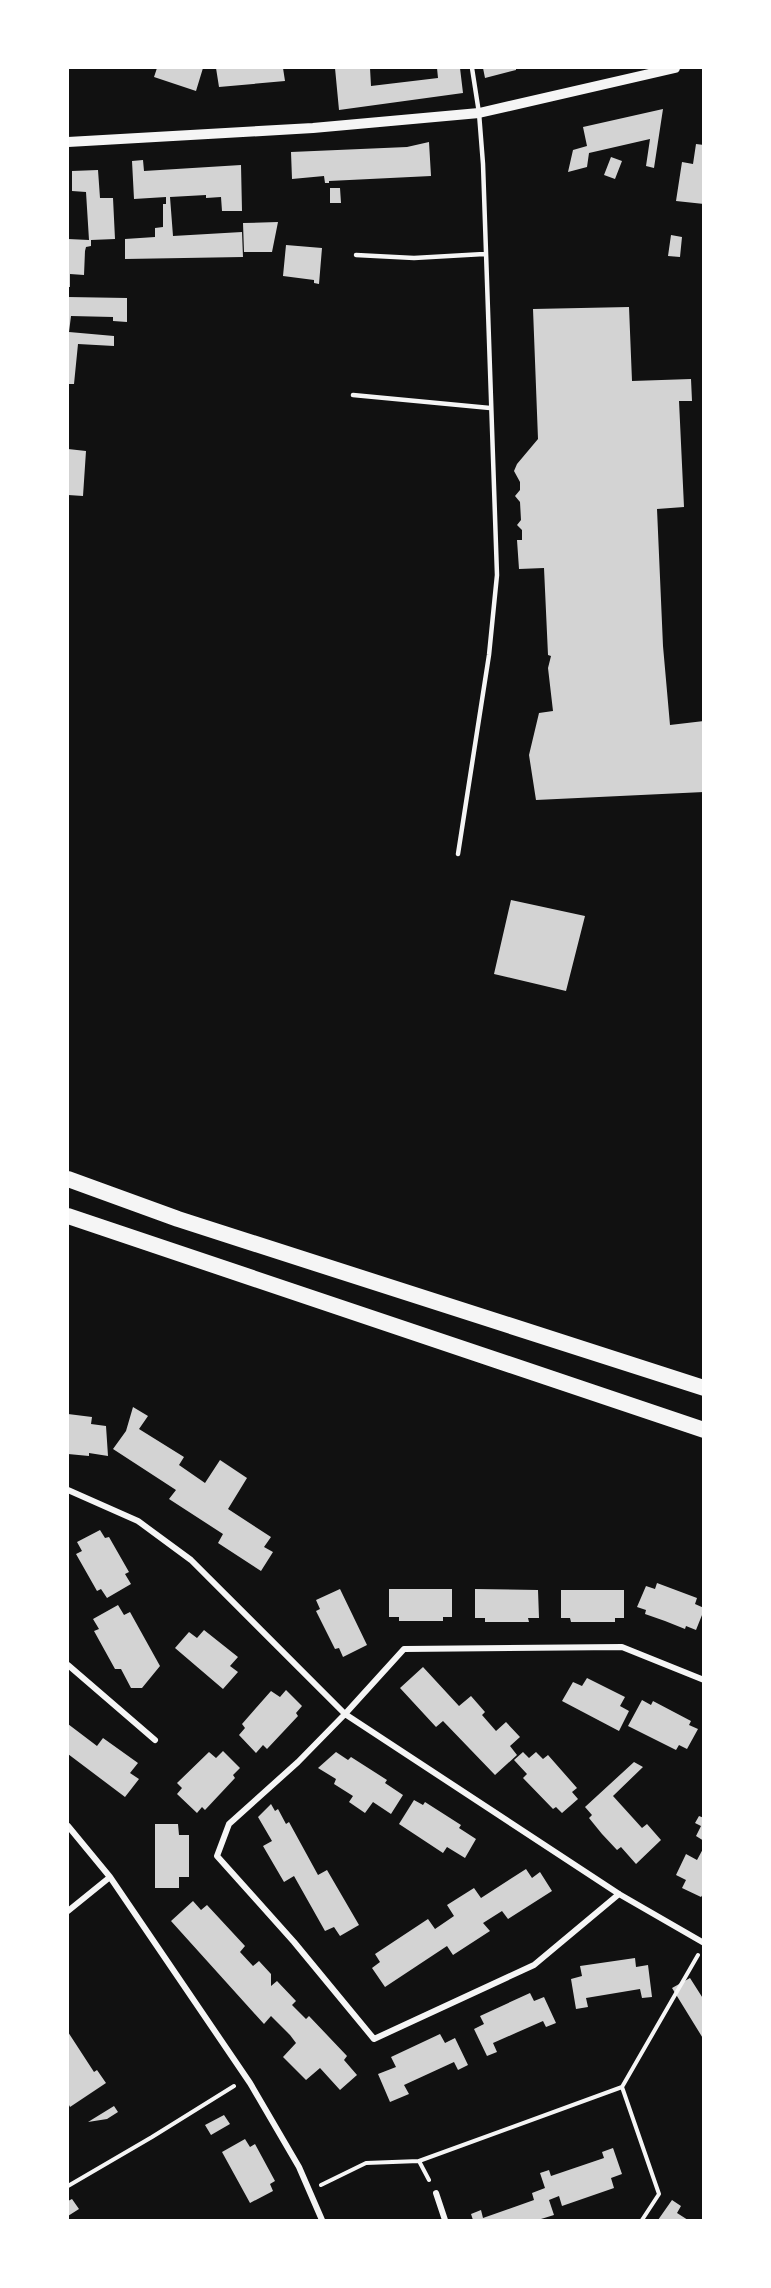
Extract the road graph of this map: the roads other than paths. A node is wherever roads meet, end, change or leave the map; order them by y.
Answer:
1 (472, 68) edge
2 (675, 68) edge
3 (479, 113) junction
4 (68, 142) edge
5 (484, 254) junction
6 (356, 255) dead end
7 (353, 395) dead end
8 (490, 408) junction
9 (458, 854) dead end
10 (68, 1179) edge
11 (68, 1216) edge
12 (704, 1388) edge
13 (704, 1430) edge
14 (68, 1490) edge
15 (68, 1665) edge
16 (704, 1680) edge
17 (345, 1714) junction
18 (155, 1740) dead end
19 (68, 1826) edge
20 (110, 1877) junction
21 (619, 1894) junction
22 (68, 1911) edge
23 (704, 1944) edge
24 (436, 2193) road end
25 (322, 2220) edge
26 (445, 2220) edge

1 - 3 lane
2 - 3 street
3 - 4 street
3 - 5 lane
5 - 6 lane
5 - 8 lane
7 - 8 lane
8 - 9 lane
10 - 12 highway
11 - 13 highway
14 - 17 street
15 - 18 street
16 - 17 street
17 - 21 street
17 - 21 street
19 - 20 street
20 - 22 street
20 - 25 street
21 - 23 street
24 - 26 street

